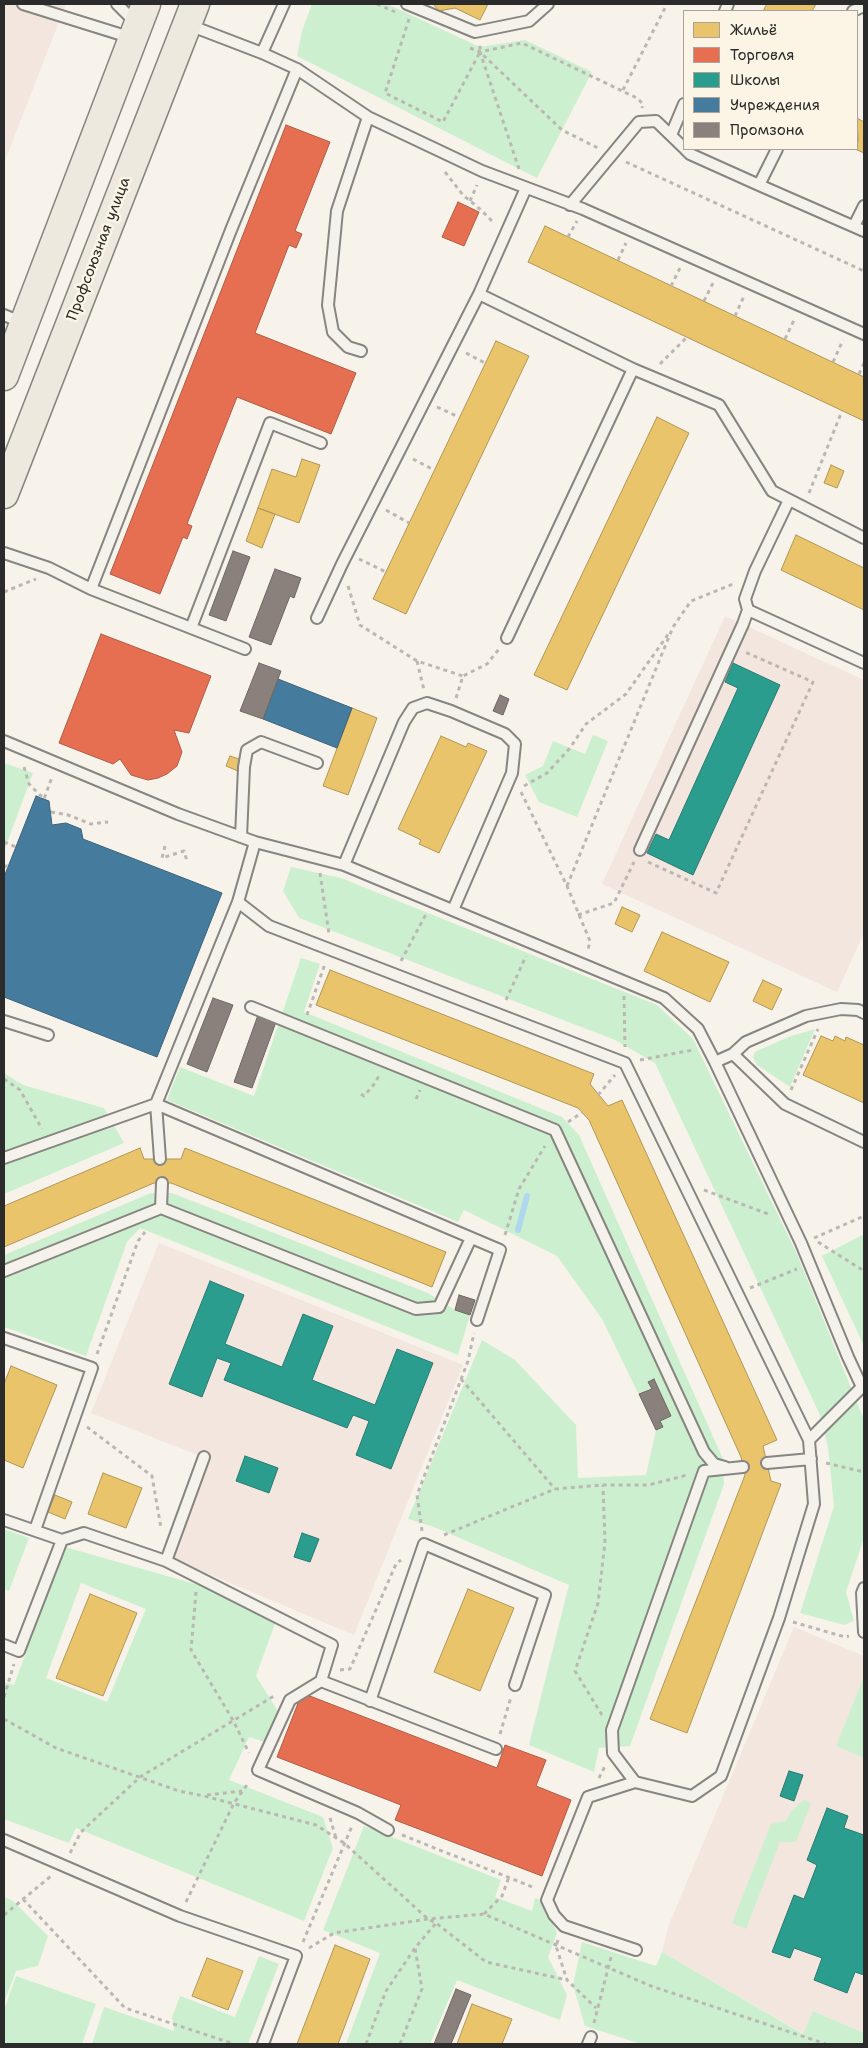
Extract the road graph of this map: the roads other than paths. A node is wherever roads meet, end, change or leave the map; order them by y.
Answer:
1 (23, 4) edge
2 (117, 4) edge
3 (284, 4) edge
4 (407, 4) edge
5 (548, 4) edge
6 (191, 14) edge
7 (139, 22) edge
8 (262, 53) junction
9 (297, 70) junction
10 (683, 106) edge
11 (368, 117) junction
12 (671, 135) junction
13 (683, 146) edge
14 (687, 150) edge
15 (776, 150) edge
16 (759, 185) junction
17 (526, 188) junction
18 (570, 205) junction
19 (864, 206) edge
20 (854, 226) junction
21 (864, 231) edge
22 (479, 294) junction
23 (14, 319) edge
24 (864, 334) edge
25 (361, 351) dead end
26 (633, 368) junction
27 (4, 376) edge
28 (321, 443) dead end
29 (4, 494) edge
30 (789, 500) junction
31 (864, 538) edge
32 (4, 553) edge
33 (91, 588) junction
34 (748, 610) junction
35 (317, 618) dead end
36 (191, 628) junction
37 (507, 638) road end
38 (245, 649) dead end
39 (864, 663) edge
40 (4, 741) edge
41 (317, 763) dead end
42 (241, 837) junction
43 (255, 842) junction
44 (638, 854) road end
45 (344, 865) junction
46 (238, 902) junction
47 (453, 910) junction
48 (252, 1007) dead end
49 (864, 1013) edge
50 (4, 1021) edge
51 (48, 1035) dead end
52 (733, 1054) junction
53 (715, 1062) junction
54 (156, 1104) junction
55 (864, 1142) edge
56 (4, 1158) edge
57 (160, 1158) dead end
58 (162, 1183) dead end
59 (161, 1208) junction
60 (472, 1238) junction
61 (4, 1271) edge
62 (477, 1320) road end
63 (4, 1338) edge
64 (863, 1388) edge
65 (809, 1440) junction
66 (204, 1457) dead end
67 (811, 1459) junction
68 (767, 1463) dead end
69 (743, 1467) dead end
70 (727, 1468) junction
71 (4, 1520) edge
72 (35, 1530) junction
73 (62, 1540) junction
74 (166, 1561) junction
75 (864, 1588) edge
76 (864, 1632) edge
77 (4, 1645) edge
78 (322, 1677) junction
79 (515, 1684) road end
80 (370, 1701) junction
81 (496, 1749) road end
82 (635, 1782) junction
83 (388, 1830) road end
84 (4, 1840) edge
85 (636, 1950) dead end
86 (263, 2044) edge

1 - 7 lane
2 - 7 lane
3 - 8 lane
4 - 5 lane
6 - 8 lane
6 - 29 main road, Профсоюзная улица
7 - 23 main road
8 - 9 lane
9 - 11 lane
9 - 33 lane
10 - 12 lane
11 - 17 lane
11 - 25 lane
12 - 13 lane
12 - 18 lane
14 - 16 lane
15 - 16 lane
16 - 20 lane
17 - 18 lane
17 - 22 lane
18 - 24 lane
19 - 20 lane
20 - 21 lane
22 - 26 lane
22 - 35 lane
23 - 27 main road
26 - 30 lane
26 - 37 lane
28 - 36 lane
30 - 31 lane
30 - 34 lane
32 - 33 lane
33 - 36 lane
34 - 39 lane
34 - 44 lane
36 - 38 lane
40 - 42 lane
41 - 42 lane
42 - 43 lane
43 - 45 lane
43 - 46 lane
45 - 47 lane
45 - 47 lane
46 - 54 lane
46 - 65 lane
47 - 53 lane
48 - 70 lane
49 - 52 lane
50 - 51 lane
52 - 53 lane
52 - 55 lane
53 - 64 lane
54 - 56 lane
54 - 57 lane
54 - 60 lane
58 - 59 lane
59 - 60 lane
59 - 61 lane
60 - 62 lane
63 - 72 lane
64 - 65 lane
65 - 67 lane
66 - 74 lane
67 - 68 lane
67 - 82 lane
69 - 70 lane
70 - 82 lane
71 - 72 lane
72 - 73 lane
73 - 74 lane
73 - 77 lane
74 - 78 lane
75 - 76 lane
78 - 80 lane
78 - 83 lane
79 - 80 lane
80 - 81 lane
82 - 85 lane
84 - 86 lane

